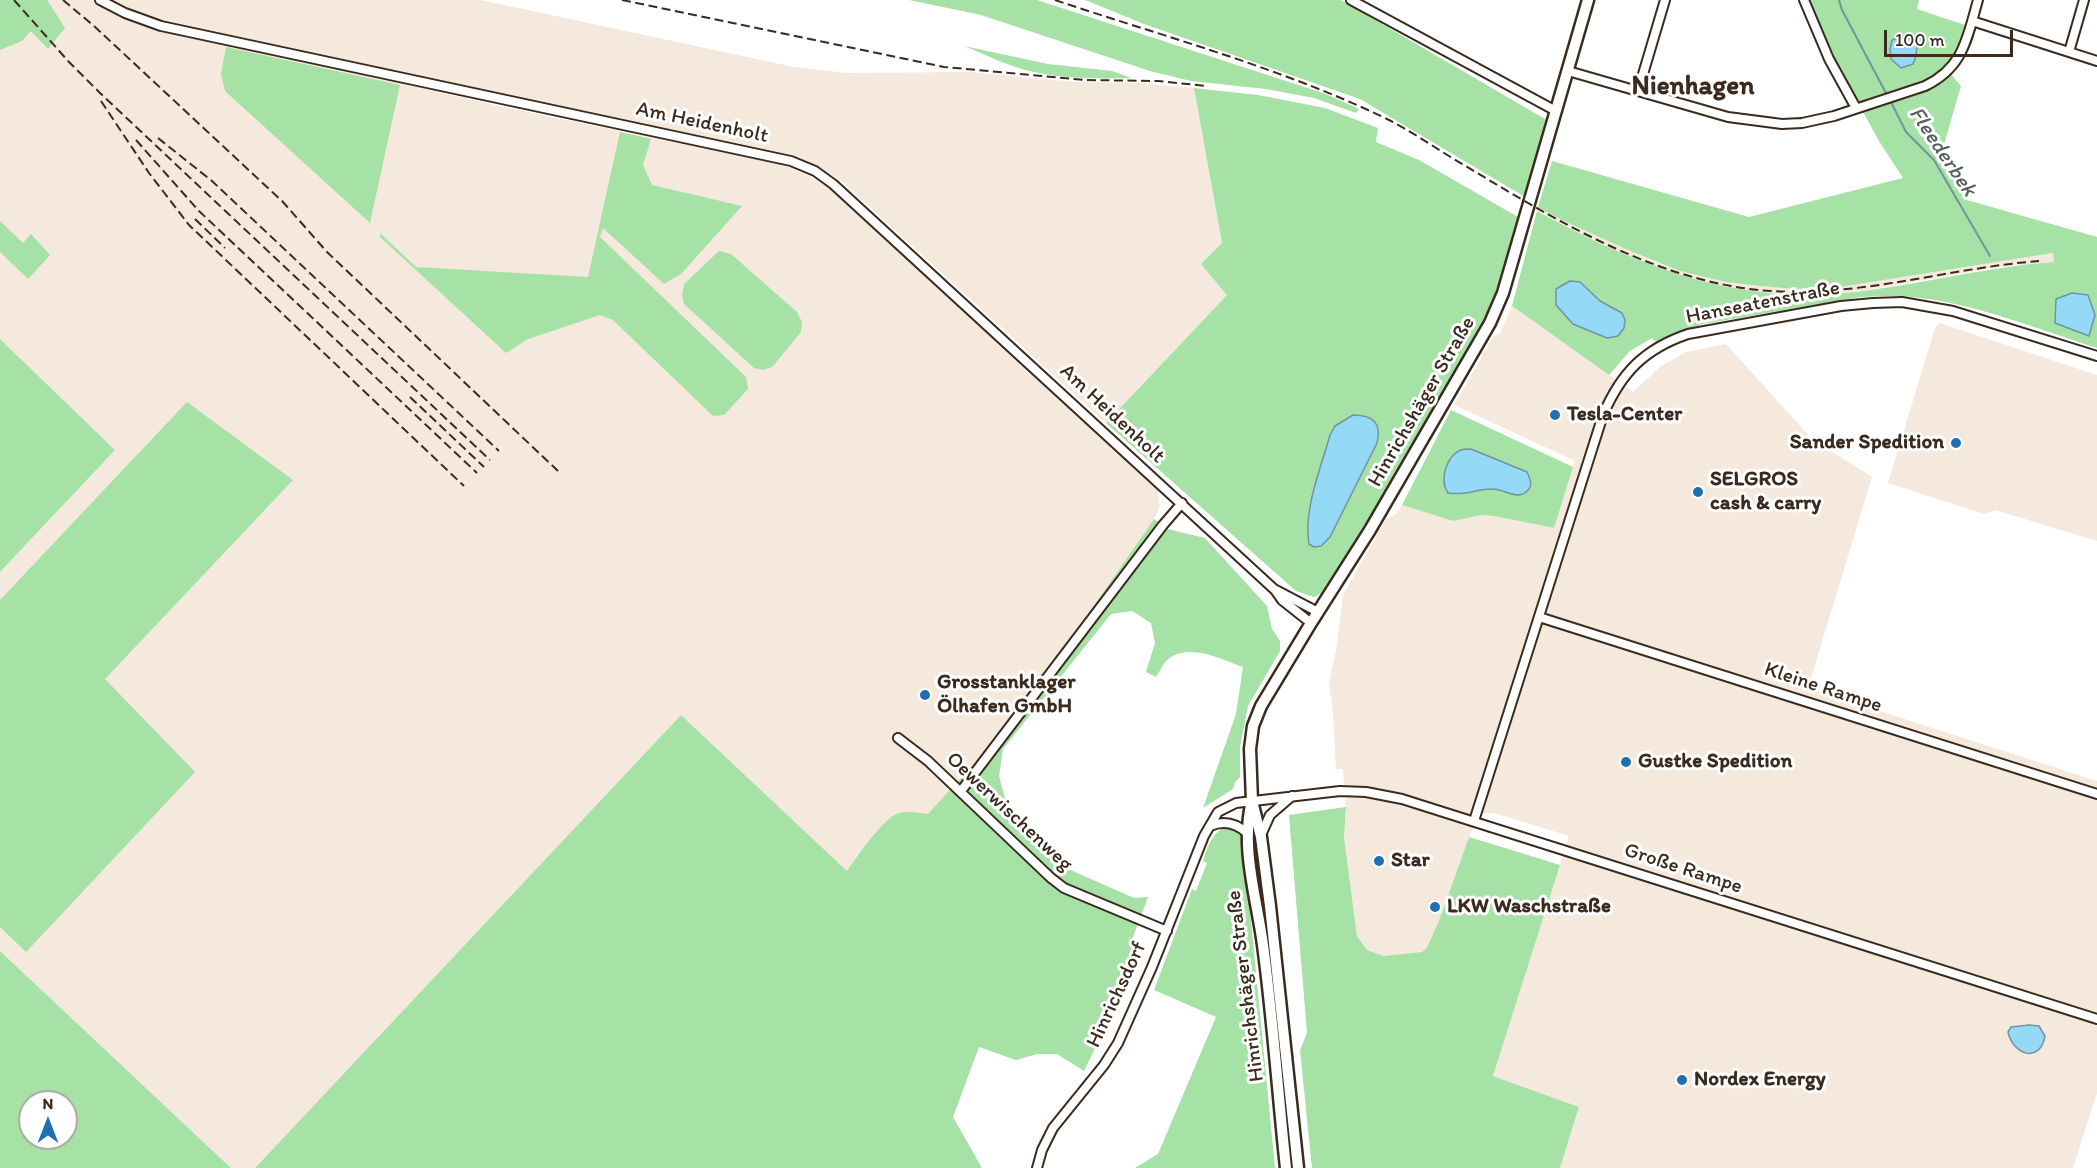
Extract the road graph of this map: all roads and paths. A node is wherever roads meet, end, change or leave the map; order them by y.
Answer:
1 (100, 0) edge
2 (1351, 0) edge
3 (1588, 0) edge
4 (1665, 0) edge
5 (1804, 0) edge
6 (1978, 0) edge
7 (2084, 0) edge
8 (1972, 21) junction
9 (2069, 52) junction
10 (2097, 61) edge
11 (1568, 71) junction
12 (1638, 91) junction
13 (1856, 108) junction
14 (1556, 111) junction
15 (2097, 356) edge
16 (1182, 503) junction
17 (1275, 590) junction
18 (1318, 612) junction
19 (1539, 617) junction
20 (1311, 623) junction
21 (900, 736) dead end
22 (960, 791) junction
23 (2097, 794) edge
24 (1292, 796) junction
25 (1252, 801) junction
26 (1474, 821) junction
27 (1210, 826) junction
28 (1247, 833) junction
29 (1261, 837) junction
30 (1167, 931) junction
31 (2097, 1019) edge
32 (1037, 1168) edge
33 (1286, 1168) edge
34 (1298, 1168) edge

1 - 16 street, Am Heidenholt
2 - 14 street
3 - 11 main road, Hinrichshäger Straße
4 - 12 street
5 - 13 street
6 - 8 street
7 - 9 street
8 - 9 street
8 - 13 street
9 - 10 street
11 - 12 street
11 - 14 main road, Hinrichshäger Straße
12 - 13 street
14 - 18 main road, Hinrichshäger Straße
15 - 19 street, Hanseatenstraße
16 - 17 street, Am Heidenholt
16 - 22 street
17 - 18 street, Am Heidenholt
17 - 20 street, Am Heidenholt
18 - 20 main road, Hinrichshäger Straße
19 - 23 street, Kleine Rampe
19 - 26 street, Hanseatenstraße
20 - 25 main road, Hinrichshäger Straße
21 - 22 street, Oewerwischenweg
22 - 30 street, Oewerwischenweg
24 - 25 street, Große Rampe
24 - 26 street, Große Rampe
24 - 29 street
25 - 27 street, Hinrichsdorf
25 - 28 main road, Hinrichshäger Straße
25 - 29 main road, Hinrichshäger Straße
26 - 31 street, Große Rampe
27 - 28 street
27 - 30 street, Hinrichsdorf
28 - 33 main road, Hinrichshäger Straße
29 - 34 main road, Hinrichshäger Straße
30 - 32 street, Hinrichsdorf

